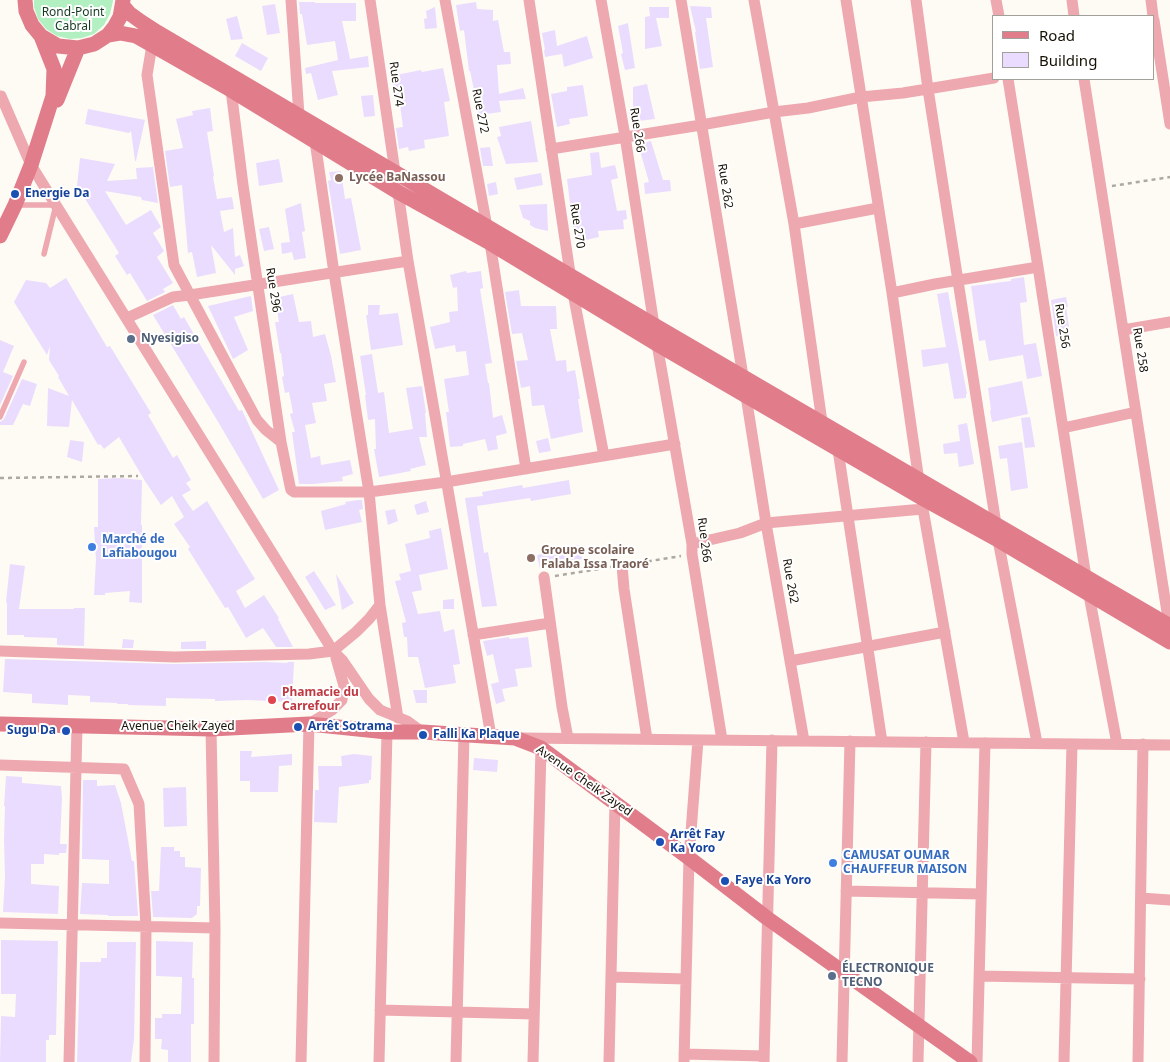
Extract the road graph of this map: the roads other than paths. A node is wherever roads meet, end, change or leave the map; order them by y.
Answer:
1 (25, 0) edge
2 (291, 0) edge
3 (370, 0) edge
4 (445, 0) edge
5 (529, 0) edge
6 (601, 0) edge
7 (681, 0) edge
8 (754, 0) edge
9 (846, 0) edge
10 (916, 0) edge
11 (996, 0) edge
12 (1072, 0) edge
13 (1151, 0) edge
14 (123, 2) edge
15 (999, 15) edge
16 (1074, 15) edge
17 (1154, 15) edge
18 (1155, 25) edge
19 (108, 35) junction
20 (41, 36) junction
21 (155, 38) junction
22 (78, 48) junction
23 (992, 78) edge
24 (1008, 80) edge
25 (1084, 80) edge
26 (928, 88) junction
27 (231, 90) junction
28 (0, 96) edge
29 (861, 97) junction
30 (774, 112) junction
31 (299, 115) junction
32 (1170, 124) edge
33 (701, 125) junction
34 (318, 135) junction
35 (625, 136) junction
36 (37, 148) junction
37 (551, 149) junction
38 (31, 165) junction
39 (395, 172) junction
40 (398, 192) junction
41 (15, 205) junction
42 (56, 205) junction
43 (878, 208) junction
44 (794, 224) junction
45 (487, 226) junction
46 (0, 236) edge
47 (490, 243) junction
48 (44, 254) dead end
49 (408, 261) junction
50 (1038, 267) junction
51 (334, 273) junction
52 (571, 276) junction
53 (958, 281) junction
54 (258, 285) junction
55 (574, 293) junction
56 (892, 293) junction
57 (190, 295) junction
58 (127, 318) junction
59 (1170, 322) edge
60 (654, 325) junction
61 (1123, 330) junction
62 (657, 344) junction
63 (24, 362) dead end
64 (743, 376) junction
65 (746, 396) junction
66 (1136, 412) junction
67 (0, 417) edge
68 (822, 422) junction
69 (1063, 428) junction
70 (281, 442) junction
71 (675, 444) junction
72 (838, 450) junction
73 (604, 456) junction
74 (526, 469) junction
75 (919, 479) junction
76 (446, 482) junction
77 (370, 492) junction
78 (922, 504) junction
79 (847, 516) junction
80 (766, 523) junction
81 (996, 524) junction
82 (998, 540) junction
83 (692, 544) junction
84 (622, 565) dead end
85 (544, 577) dead end
86 (1086, 577) junction
87 (1089, 594) junction
88 (380, 605) junction
89 (550, 623) junction
90 (1169, 625) edge
91 (945, 632) junction
92 (473, 635) junction
93 (1170, 642) edge
94 (868, 647) junction
95 (0, 651) edge
96 (334, 651) junction
97 (790, 661) junction
98 (398, 718) junction
99 (0, 724) edge
100 (309, 724) junction
101 (77, 726) junction
102 (211, 729) junction
103 (387, 732) junction
104 (422, 732) junction
105 (464, 734) junction
106 (491, 736) junction
107 (515, 738) junction
108 (568, 738) junction
109 (647, 739) junction
110 (698, 740) junction
111 (722, 740) junction
112 (772, 740) junction
113 (804, 741) junction
114 (850, 741) junction
115 (882, 742) junction
116 (926, 742) junction
117 (964, 742) junction
118 (985, 743) junction
119 (1037, 743) junction
120 (1072, 744) junction
121 (1117, 744) junction
122 (1143, 744) junction
123 (1170, 745) edge
124 (541, 748) junction
125 (0, 766) edge
126 (76, 768) junction
127 (615, 802) junction
128 (689, 858) junction
129 (846, 891) junction
130 (922, 893) junction
131 (981, 894) junction
132 (1141, 898) junction
133 (1170, 900) edge
134 (768, 918) junction
135 (0, 923) edge
136 (72, 924) junction
137 (146, 926) junction
138 (215, 928) junction
139 (844, 972) junction
140 (979, 976) junction
141 (611, 977) junction
142 (1066, 978) junction
143 (686, 979) junction
144 (1140, 979) junction
145 (380, 1010) junction
146 (457, 1012) junction
147 (534, 1014) junction
148 (919, 1025) junction
149 (684, 1058) edge
150 (764, 1059) edge
151 (69, 1062) edge
152 (145, 1062) edge
153 (214, 1062) edge
154 (301, 1062) edge
155 (379, 1062) edge
156 (456, 1062) edge
157 (533, 1062) edge
158 (609, 1062) edge
159 (842, 1062) edge
160 (918, 1062) edge
161 (970, 1062) edge
162 (977, 1062) edge
163 (1064, 1062) edge
164 (1138, 1062) edge

1 - 20 street
2 - 31 street
3 - 39 street, Rue 274
4 - 45 street, Rue 272
5 - 37 street, Rue 270
6 - 35 street, Rue 266
7 - 33 street, Rue 262
8 - 30 street
9 - 29 street
10 - 26 street
11 - 15 street
12 - 16 street
13 - 17 street
14 - 19 street
14 - 21 street
18 - 32 street
19 - 21 street
19 - 22 street
20 - 22 street
20 - 36 street
21 - 27 street
21 - 31 street
21 - 57 street
22 - 36 street
23 - 26 street
24 - 50 street, Rue 256
25 - 61 street, Rue 258
26 - 29 street
26 - 53 street
27 - 34 street
27 - 54 street, Rue 296
28 - 38 street
29 - 30 street
29 - 43 street
30 - 33 street
30 - 44 street
31 - 34 street
33 - 35 street
33 - 64 street, Rue 262
34 - 39 street
34 - 40 street
34 - 51 street
35 - 37 street
35 - 60 street, Rue 266
36 - 38 street
37 - 52 street, Rue 270
38 - 41 street
38 - 42 street
39 - 45 street
40 - 47 street
40 - 49 street
41 - 42 lane
41 - 46 street
42 - 48 lane
42 - 58 street
43 - 44 street
43 - 56 street
44 - 68 street
45 - 52 street
47 - 55 street
47 - 74 street
49 - 51 street
49 - 76 street
50 - 53 street
50 - 69 street, Rue 256
51 - 54 street
51 - 77 street
52 - 55 street, Rue 270
52 - 60 street
53 - 56 street
53 - 81 street
54 - 57 street
54 - 70 street, Rue 296
55 - 62 street
55 - 73 street, Rue 270
56 - 75 street
57 - 58 street
57 - 70 street
58 - 96 street
59 - 61 street
60 - 64 street
61 - 66 street, Rue 258
62 - 65 street
62 - 71 street, Rue 266
63 - 67 lane
64 - 68 street
65 - 72 street
65 - 80 street, Rue 262
66 - 69 street
66 - 90 street, Rue 258
68 - 75 street
69 - 86 street, Rue 256
70 - 77 street, Rue 296
71 - 73 street
71 - 83 street, Rue 266
72 - 78 street
72 - 79 street
73 - 74 street
74 - 76 street
75 - 78 street
75 - 81 street
76 - 77 street
76 - 92 street
77 - 88 street
78 - 79 street
78 - 82 street
78 - 91 street
79 - 80 street
79 - 94 street
80 - 83 street
80 - 97 street, Rue 262
81 - 86 street
82 - 87 street
82 - 119 street
83 - 111 street, Rue 266
84 - 109 street
85 - 89 street
86 - 90 street
87 - 93 street
87 - 121 street
88 - 96 street
88 - 98 street
89 - 92 street
89 - 108 street
91 - 94 street
91 - 117 street
92 - 106 street
94 - 97 street
94 - 115 street
95 - 96 street
96 - 98 street
96 - 100 street
97 - 113 street, Rue 262
98 - 104 street
99 - 101 street, Avenue Cheik Zayed
100 - 102 street, Avenue Cheik Zayed
100 - 103 street, Avenue Cheik Zayed
100 - 154 street
101 - 102 street, Avenue Cheik Zayed
101 - 126 street
102 - 138 street
103 - 104 street, Avenue Cheik Zayed
103 - 145 street
104 - 105 street, Avenue Cheik Zayed
105 - 106 street, Avenue Cheik Zayed
105 - 146 street
106 - 107 street, Avenue Cheik Zayed
107 - 108 street
107 - 124 street, Avenue Cheik Zayed
108 - 109 street
109 - 110 street
110 - 111 street
110 - 128 street
111 - 112 street
112 - 113 street
112 - 134 street
113 - 114 street
114 - 115 street
114 - 129 street
115 - 116 street
116 - 117 street
116 - 130 street
117 - 118 street
118 - 119 street
118 - 131 street
119 - 120 street
120 - 121 street
120 - 142 street
121 - 122 street
122 - 123 street
122 - 132 street
124 - 127 street, Avenue Cheik Zayed
124 - 147 street
125 - 126 street
126 - 136 street
126 - 137 street
127 - 128 street, Avenue Cheik Zayed
127 - 141 street
128 - 134 street, Avenue Cheik Zayed
128 - 143 street
129 - 130 street
129 - 139 street
130 - 131 street
130 - 148 street
131 - 140 street
132 - 133 street
132 - 144 street
134 - 139 street, Avenue Cheik Zayed
134 - 150 street
135 - 136 street
136 - 137 street
136 - 151 street
137 - 138 street
137 - 152 street
138 - 153 street
139 - 148 street, Avenue Cheik Zayed
139 - 159 street
140 - 142 street
140 - 162 street
141 - 143 street
141 - 158 street
142 - 144 street
142 - 163 street
143 - 149 street
144 - 164 street
145 - 146 street
145 - 155 street
146 - 147 street
146 - 156 street
147 - 157 street
148 - 160 street
148 - 161 street, Avenue Cheik Zayed
149 - 150 street

